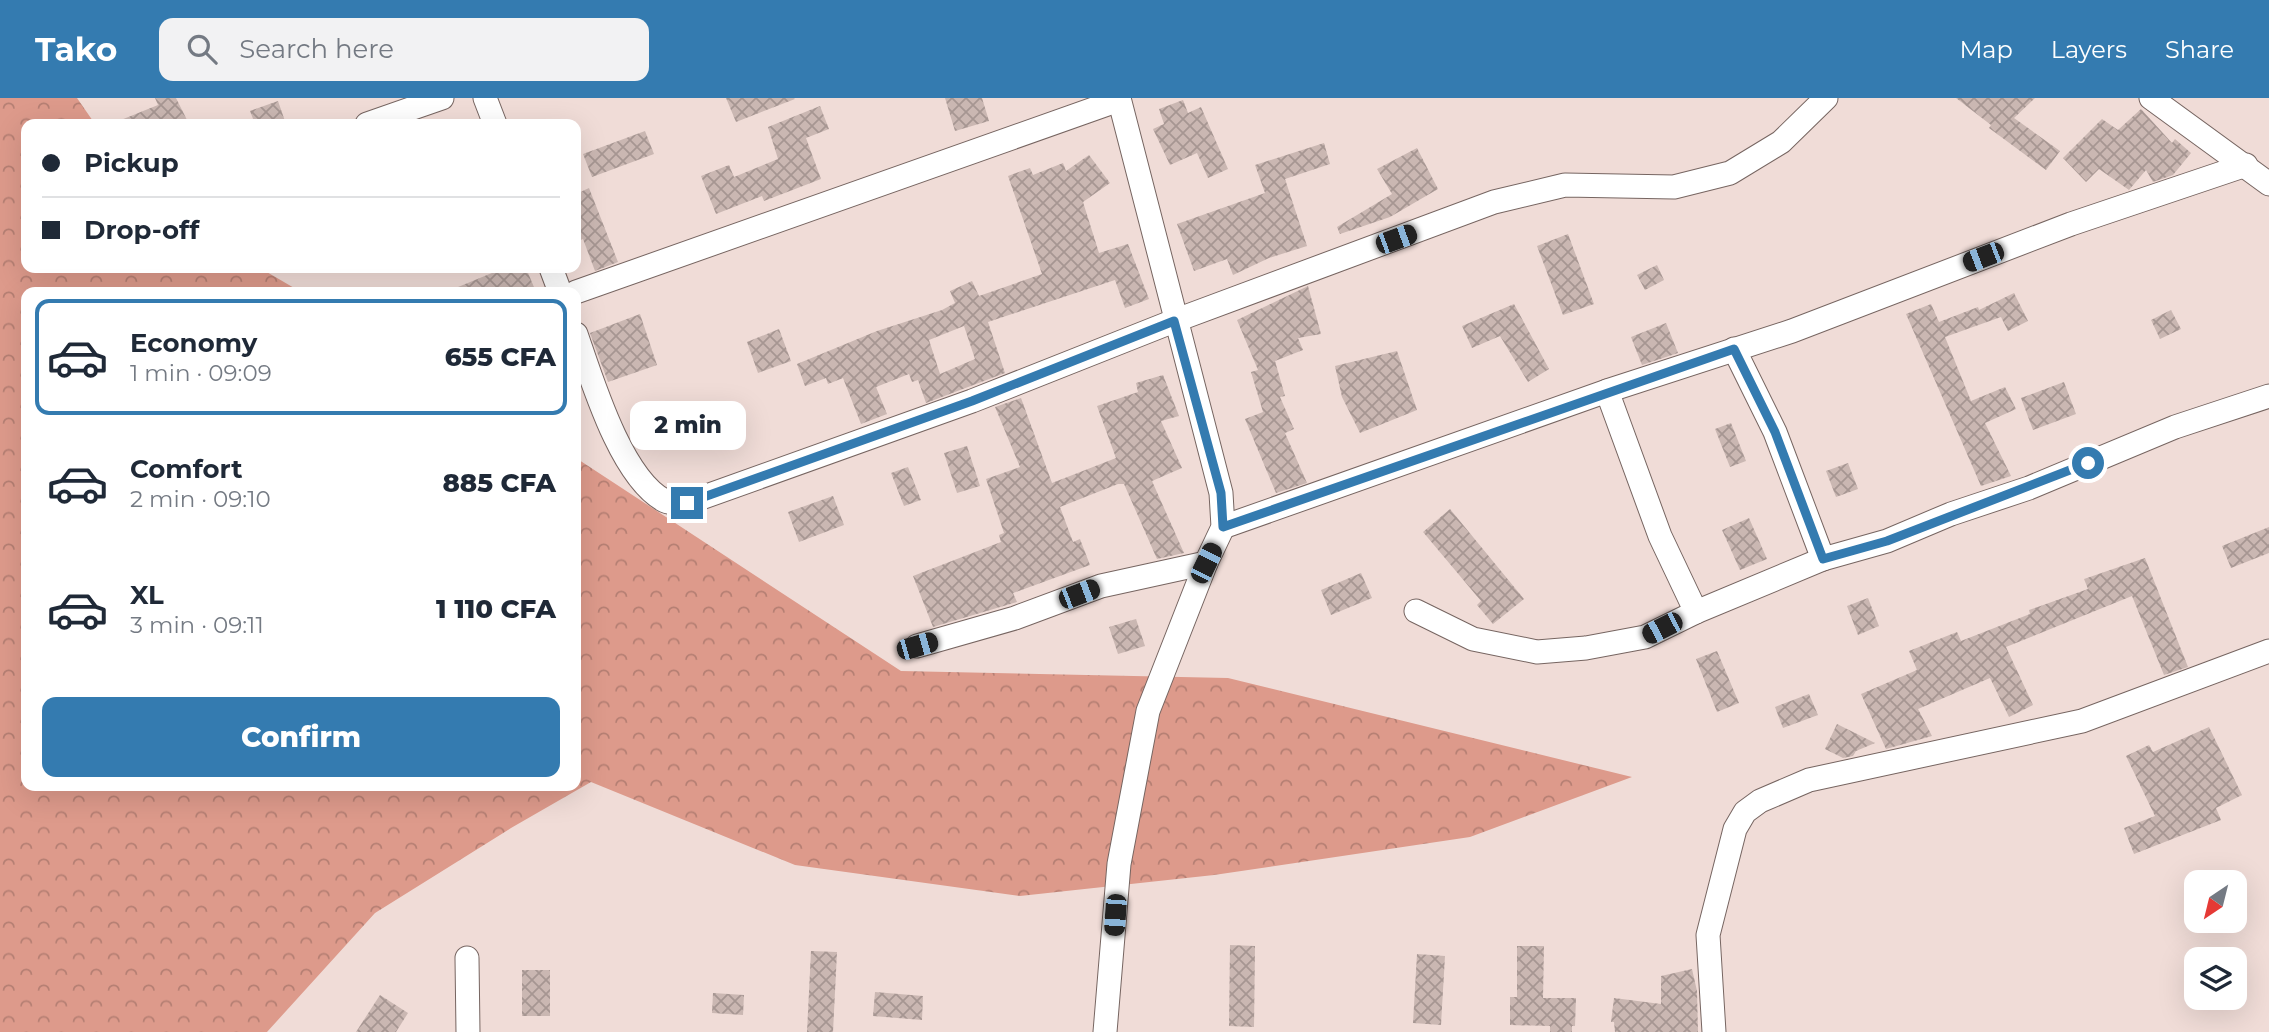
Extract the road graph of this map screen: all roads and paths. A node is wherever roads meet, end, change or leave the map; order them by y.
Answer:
1 (442, 98) edge
2 (485, 98) edge
3 (1826, 98) edge
4 (2151, 98) edge
5 (1119, 99) edge
6 (381, 119) edge
7 (493, 119) edge
8 (2246, 165) junction
9 (2269, 184) edge
10 (581, 290) edge
11 (1174, 321) junction
12 (581, 348) edge
13 (1734, 349) junction
14 (1607, 391) junction
15 (2269, 396) edge
16 (1223, 527) junction
17 (1823, 559) junction
18 (1206, 563) junction
19 (1416, 611) dead end
20 (1696, 612) junction
21 (917, 646) dead end
22 (2269, 651) edge
23 (467, 958) dead end
24 (468, 1032) edge
25 (1105, 1032) edge
26 (1714, 1032) edge

1 - 6 street
2 - 7 street
3 - 11 street
4 - 8 street
5 - 10 street
5 - 11 street
8 - 9 street
8 - 13 street
11 - 12 street
11 - 16 street
13 - 14 street
13 - 17 street
14 - 16 street
14 - 20 street
15 - 17 street
16 - 18 street
17 - 20 street
18 - 21 street
18 - 25 street
19 - 20 street
22 - 26 street
23 - 24 street

